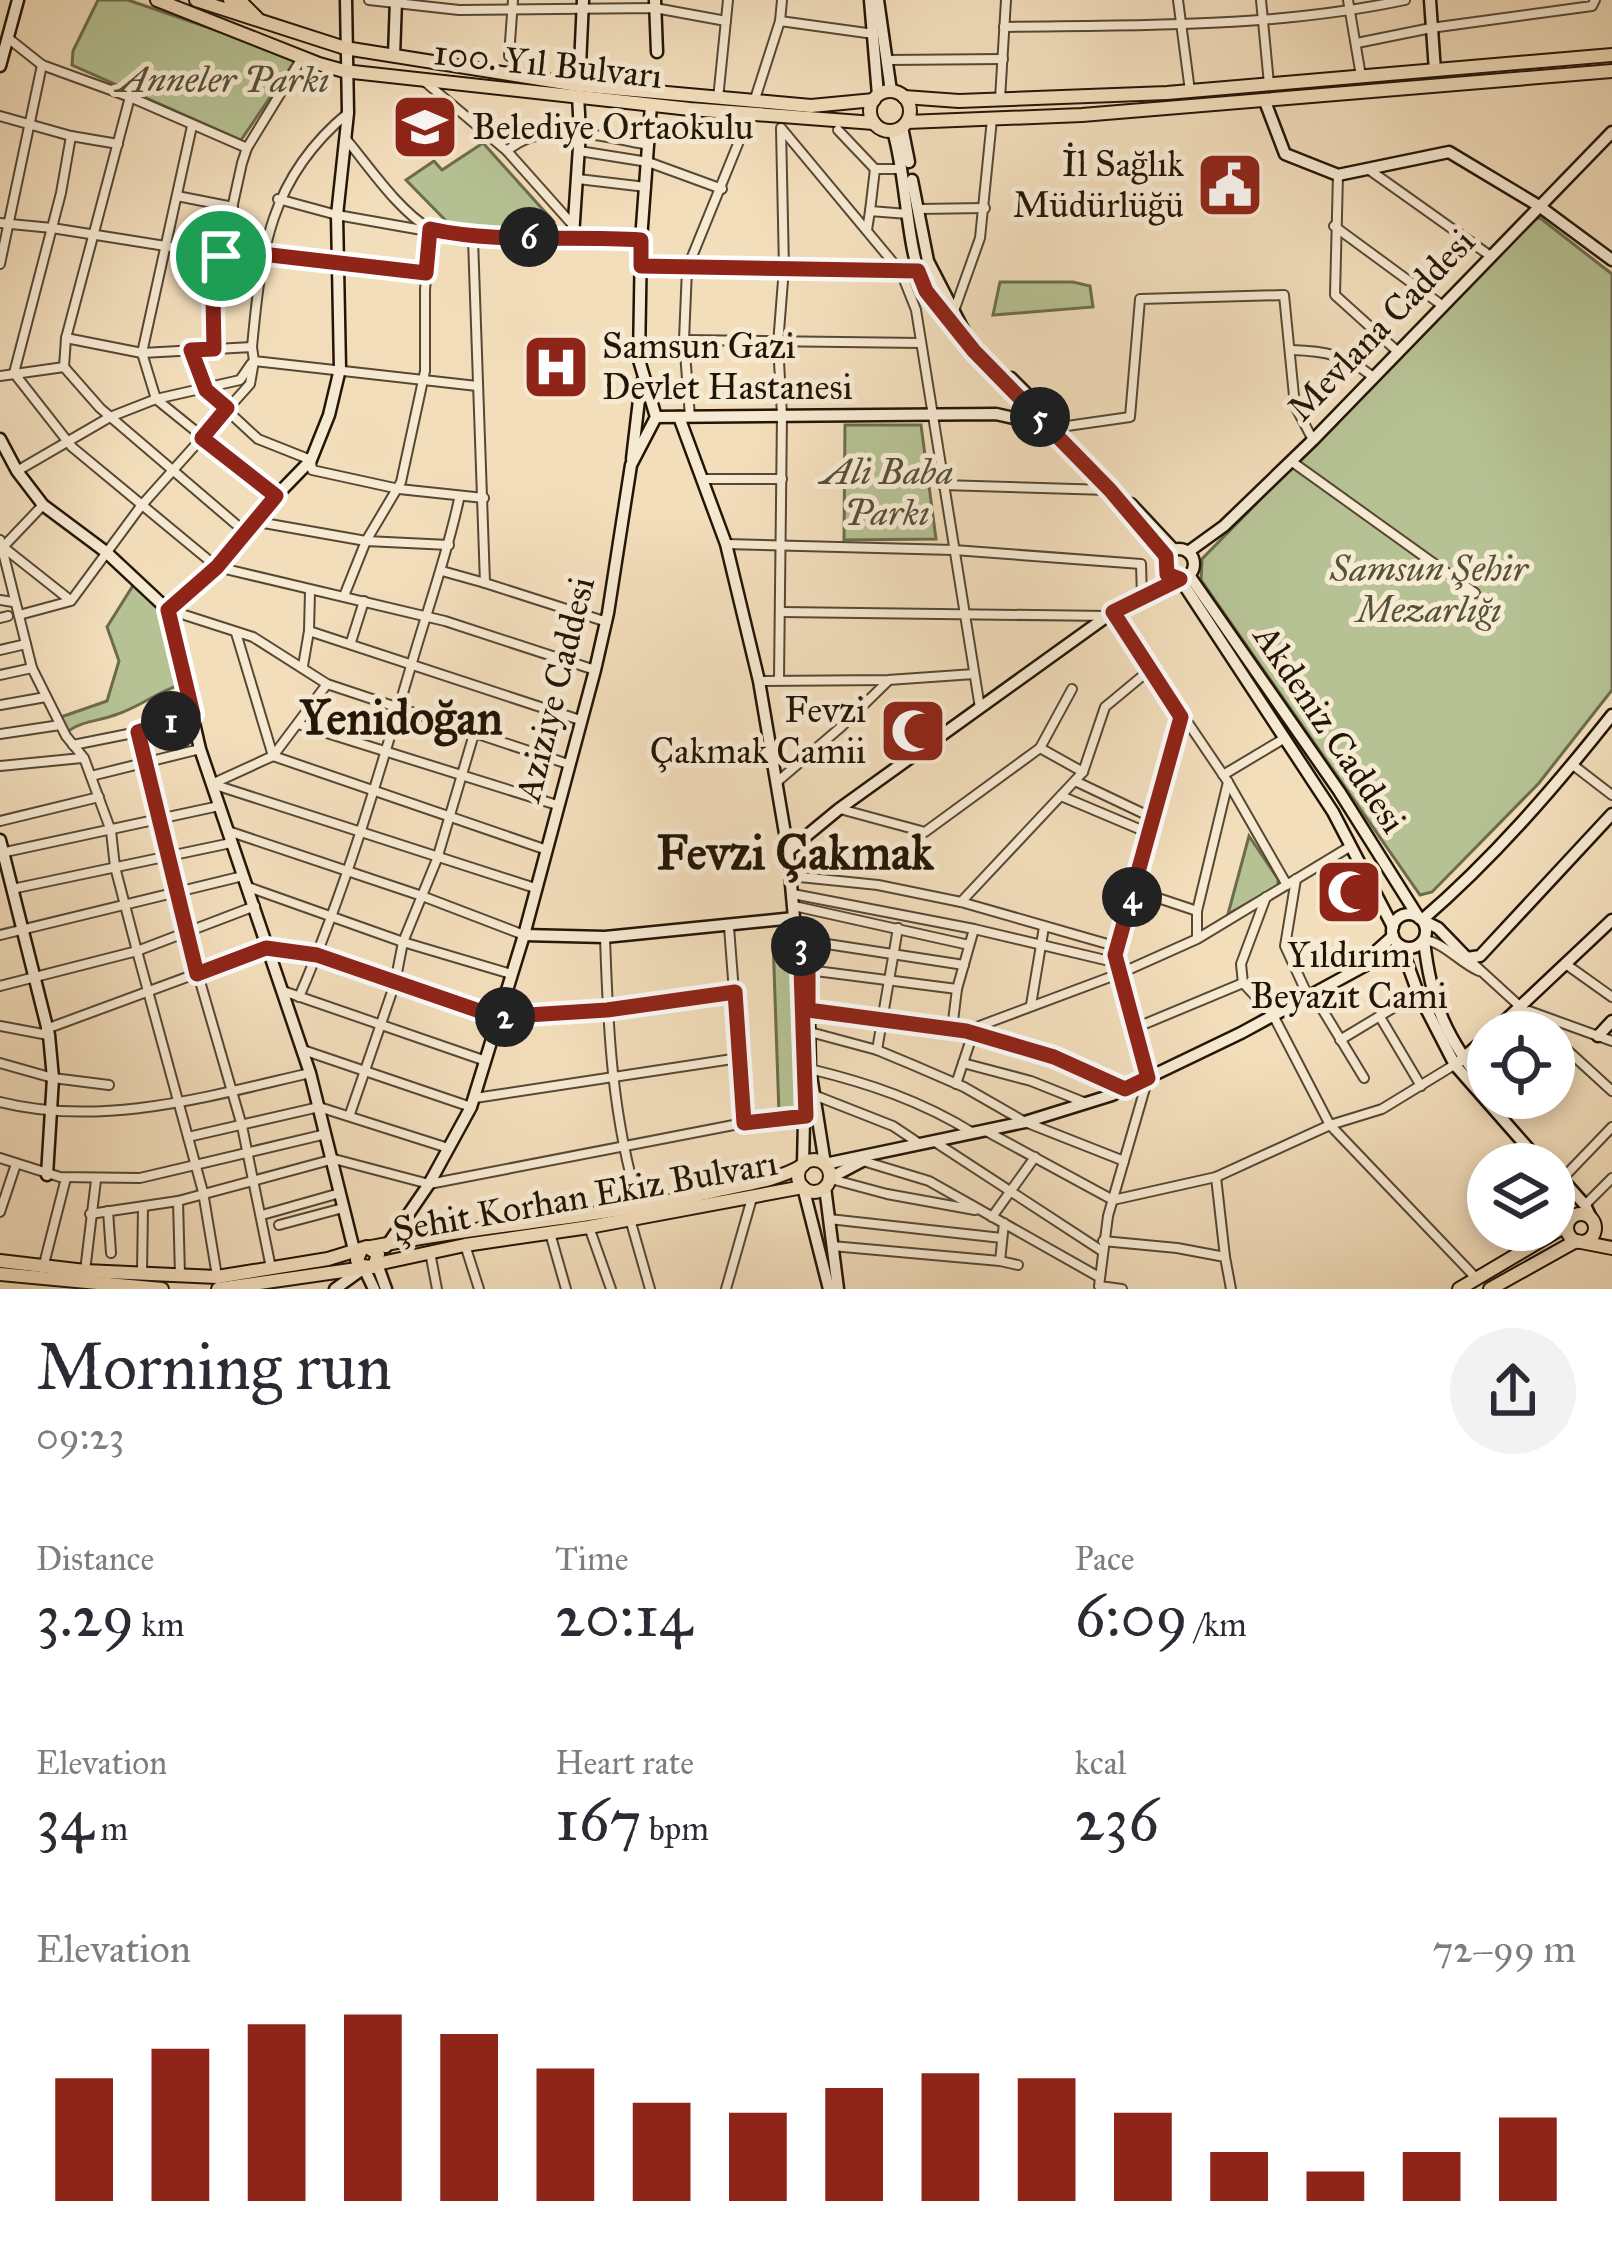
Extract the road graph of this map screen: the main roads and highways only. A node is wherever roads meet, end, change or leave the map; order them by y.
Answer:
1 (18, 0) edge
2 (157, 0) edge
3 (196, 0) edge
4 (230, 0) edge
5 (346, 0) edge
6 (874, 0) edge
7 (1430, 0) edge
8 (396, 3) edge
9 (655, 4) edge
10 (583, 5) edge
11 (262, 23) junction
12 (345, 48) junction
13 (657, 52) dead end
14 (1612, 55) edge
15 (394, 56) junction
16 (0, 66) edge
17 (580, 66) dead end
18 (344, 70) junction
19 (1435, 71) junction
20 (1612, 71) edge
21 (1267, 92) junction
22 (578, 96) junction
23 (887, 96) junction
24 (651, 104) junction
25 (874, 123) junction
26 (900, 127) junction
27 (1612, 132) edge
28 (1539, 206) junction
29 (914, 212) junction
30 (573, 230) road end
31 (1612, 260) edge
32 (642, 380) junction
33 (656, 417) junction
34 (685, 417) junction
35 (1054, 426) junction
36 (0, 439) edge
37 (631, 465) junction
38 (1168, 557) junction
39 (1191, 557) junction
40 (1184, 577) junction
41 (1142, 597) junction
42 (168, 610) junction
43 (1612, 716) edge
44 (1612, 814) edge
45 (0, 840) edge
46 (788, 851) junction
47 (1, 853) edge
48 (794, 906) junction
49 (1421, 919) junction
50 (1612, 920) edge
51 (1393, 931) junction
52 (524, 935) junction
53 (800, 940) junction
54 (1424, 940) junction
55 (1402, 946) junction
56 (1352, 972) junction
57 (1517, 1011) edge
58 (1612, 1021) edge
59 (1598, 1036) road end
60 (1467, 1055) edge
61 (1459, 1062) junction
62 (1467, 1070) edge
63 (1511, 1119) edge
64 (1528, 1143) edge
65 (1530, 1143) edge
66 (803, 1165) junction
67 (47, 1174) road end
68 (826, 1176) junction
69 (803, 1187) junction
70 (1575, 1195) edge
71 (1575, 1216) edge
72 (1592, 1220) junction
73 (1612, 1227) edge
74 (1576, 1241) junction
75 (388, 1244) junction
76 (1612, 1248) edge
77 (1524, 1251) edge
78 (366, 1256) junction
79 (0, 1261) edge
80 (0, 1274) edge
81 (86, 1276) junction
82 (218, 1283) edge
83 (162, 1289) edge
84 (335, 1289) edge
85 (374, 1289) edge
86 (386, 1289) edge
87 (834, 1289) edge
88 (1459, 1289) edge
89 (1490, 1289) edge

1 - 16 main road
2 - 18 main road, 100. Yıl Bulvarı
3 - 11 main road, 100. Yıl Bulvarı
4 - 11 main road
5 - 12 main road
6 - 23 main road
6 - 23 main road
7 - 19 main road
8 - 15 main road
9 - 13 main road
10 - 17 main road
11 - 12 main road, 100. Yıl Bulvarı
12 - 15 main road, 100. Yıl Bulvarı
12 - 18 main road
14 - 19 main road, 100. Yıl Bulvarı
15 - 23 main road, 100. Yıl Bulvarı
18 - 22 main road, 100. Yıl Bulvarı
18 - 42 main road
19 - 21 main road, 100. Yıl Bulvarı
20 - 21 main road, 100. Yıl Bulvarı
21 - 23 main road, 100. Yıl Bulvarı
21 - 26 main road, 100. Yıl Bulvarı
21 - 28 main road
22 - 24 main road, 100. Yıl Bulvarı
22 - 30 main road
23 - 25 main road
23 - 26 main road
24 - 25 main road, 100. Yıl Bulvarı
24 - 32 main road
25 - 26 main road, 100. Yıl Bulvarı
26 - 29 main road
26 - 29 main road
27 - 28 main road, Mevlana Caddesi
28 - 31 main road
28 - 39 main road, Mevlana Caddesi
29 - 35 main road
29 - 35 main road
32 - 33 main road
32 - 37 main road
33 - 34 main road
33 - 37 main road, Aziziye Caddesi
34 - 35 main road
34 - 46 main road
35 - 38 main road
35 - 38 main road
36 - 42 main road
37 - 52 main road, Aziziye Caddesi
38 - 39 main road
38 - 40 main road
38 - 41 main road
39 - 40 main road
40 - 41 main road
40 - 49 main road, Akdeniz Caddesi
40 - 51 main road, Akdeniz Caddesi
41 - 46 main road
42 - 78 main road
43 - 49 main road
44 - 49 main road
45 - 47 main road
46 - 48 main road
47 - 67 main road
48 - 52 main road
48 - 53 main road
49 - 51 main road
49 - 54 main road
50 - 57 main road
51 - 55 main road
51 - 56 main road
52 - 75 main road, Aziziye Caddesi
53 - 66 main road
53 - 68 main road
54 - 55 main road
54 - 61 main road
55 - 56 main road
55 - 61 main road
56 - 68 main road
58 - 59 main road
60 - 61 main road
61 - 62 main road
61 - 64 main road
63 - 65 main road
66 - 68 main road
66 - 69 main road
66 - 75 main road, Şehit Korhan Ekiz Bulvarı
68 - 69 main road
68 - 87 main road
69 - 78 main road, Şehit Korhan Ekiz Bulvarı
69 - 87 main road
70 - 72 main road
71 - 72 main road
72 - 73 main road
72 - 74 main road
74 - 76 main road
74 - 89 main road
75 - 78 main road, Şehit Korhan Ekiz Bulvarı
77 - 88 main road
78 - 82 main road, Şehit Korhan Ekiz Bulvarı
78 - 82 main road, Şehit Korhan Ekiz Bulvarı
78 - 84 main road
78 - 85 main road
78 - 86 main road
79 - 81 main road, Şehit Korhan Ekiz Bulvarı
80 - 81 main road, Şehit Korhan Ekiz Bulvarı
81 - 82 main road, Şehit Korhan Ekiz Bulvarı
81 - 83 main road, Şehit Korhan Ekiz Bulvarı

